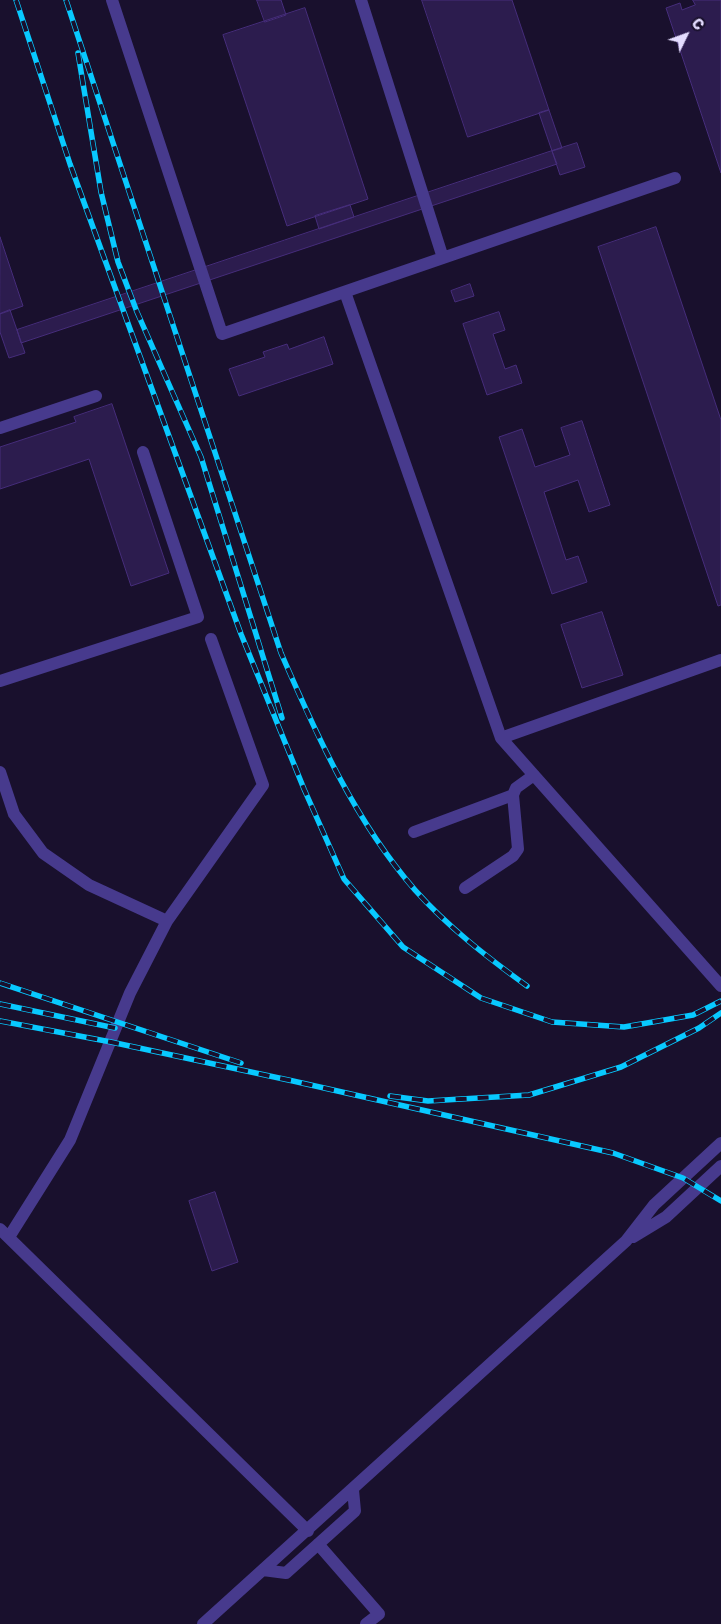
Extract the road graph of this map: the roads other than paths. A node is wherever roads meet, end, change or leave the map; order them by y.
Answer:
1 (112, 0) edge
2 (360, 0) edge
3 (674, 178) dead end
4 (443, 258) junction
5 (344, 292) junction
6 (96, 396) dead end
7 (0, 428) edge
8 (143, 452) dead end
9 (211, 639) dead end
10 (721, 660) edge
11 (0, 681) edge
12 (501, 738) junction
13 (0, 772) edge
14 (534, 775) junction
15 (514, 796) junction
16 (414, 832) dead end
17 (465, 888) dead end
18 (167, 922) junction
19 (721, 986) edge
20 (721, 1143) edge
21 (721, 1166) edge
22 (4, 1233) edge
23 (626, 1241) junction
24 (353, 1490) junction
25 (308, 1531) junction
26 (318, 1544) junction
27 (263, 1570) junction
28 (203, 1624) edge
29 (366, 1624) edge

1 - 5 street
2 - 4 street
3 - 4 street
4 - 5 street
5 - 12 street
6 - 7 street
8 - 11 street
9 - 18 street
10 - 12 street
12 - 14 street
13 - 18 street
14 - 15 street
14 - 19 street
15 - 16 street
15 - 17 street
18 - 22 street
20 - 23 street
21 - 23 street
22 - 25 street
23 - 24 street
24 - 25 street
24 - 26 street
25 - 27 street
26 - 27 street
26 - 29 street
27 - 28 street

